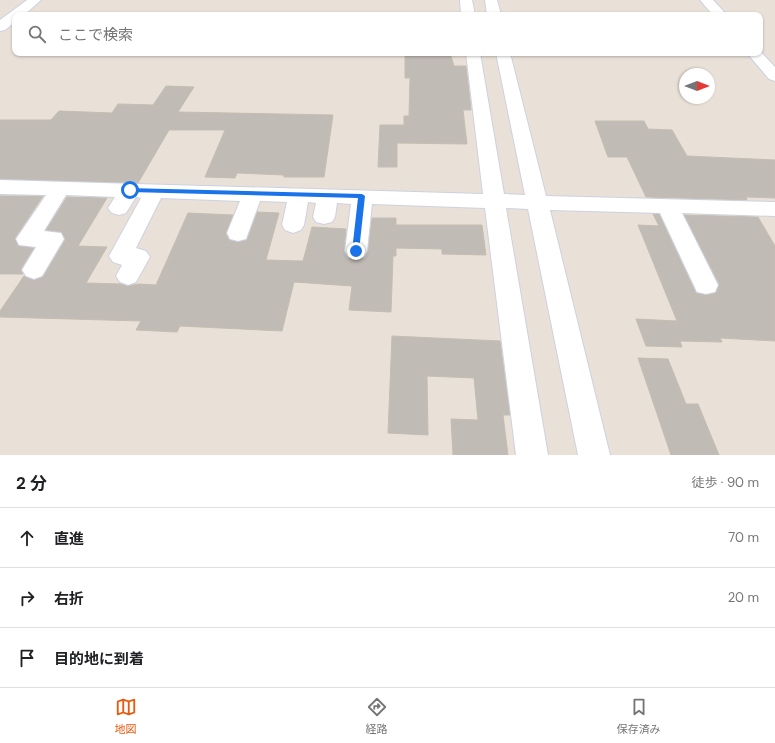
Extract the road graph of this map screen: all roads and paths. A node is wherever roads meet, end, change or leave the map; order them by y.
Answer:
1 (35, 0) edge
2 (466, 0) edge
3 (490, 0) edge
4 (706, 0) edge
5 (19, 12) edge
6 (468, 12) edge
7 (493, 12) edge
8 (717, 12) edge
9 (12, 17) edge
10 (0, 27) edge
11 (473, 56) edge
12 (504, 56) edge
13 (757, 56) edge
14 (775, 76) edge
15 (0, 187) edge
16 (130, 190) junction
17 (56, 196) junction
18 (150, 199) junction
19 (250, 201) junction
20 (535, 203) junction
21 (361, 204) junction
22 (498, 207) junction
23 (119, 208) dead end
24 (771, 215) edge
25 (672, 216) junction
26 (238, 233) dead end
27 (356, 251) dead end
28 (34, 270) dead end
29 (128, 276) dead end
30 (706, 286) dead end
31 (532, 455) edge
32 (594, 455) edge

1 - 5 street
2 - 6 street
3 - 7 street
4 - 8 street
9 - 10 street
11 - 22 street
12 - 20 street
13 - 14 street
15 - 17 street
16 - 17 street
16 - 18 street
16 - 23 street
17 - 28 street
18 - 19 street
18 - 29 street
19 - 21 street
19 - 26 street
20 - 22 street
20 - 25 street
20 - 32 street
21 - 22 street
21 - 27 street
22 - 31 street
24 - 25 street
25 - 30 street

